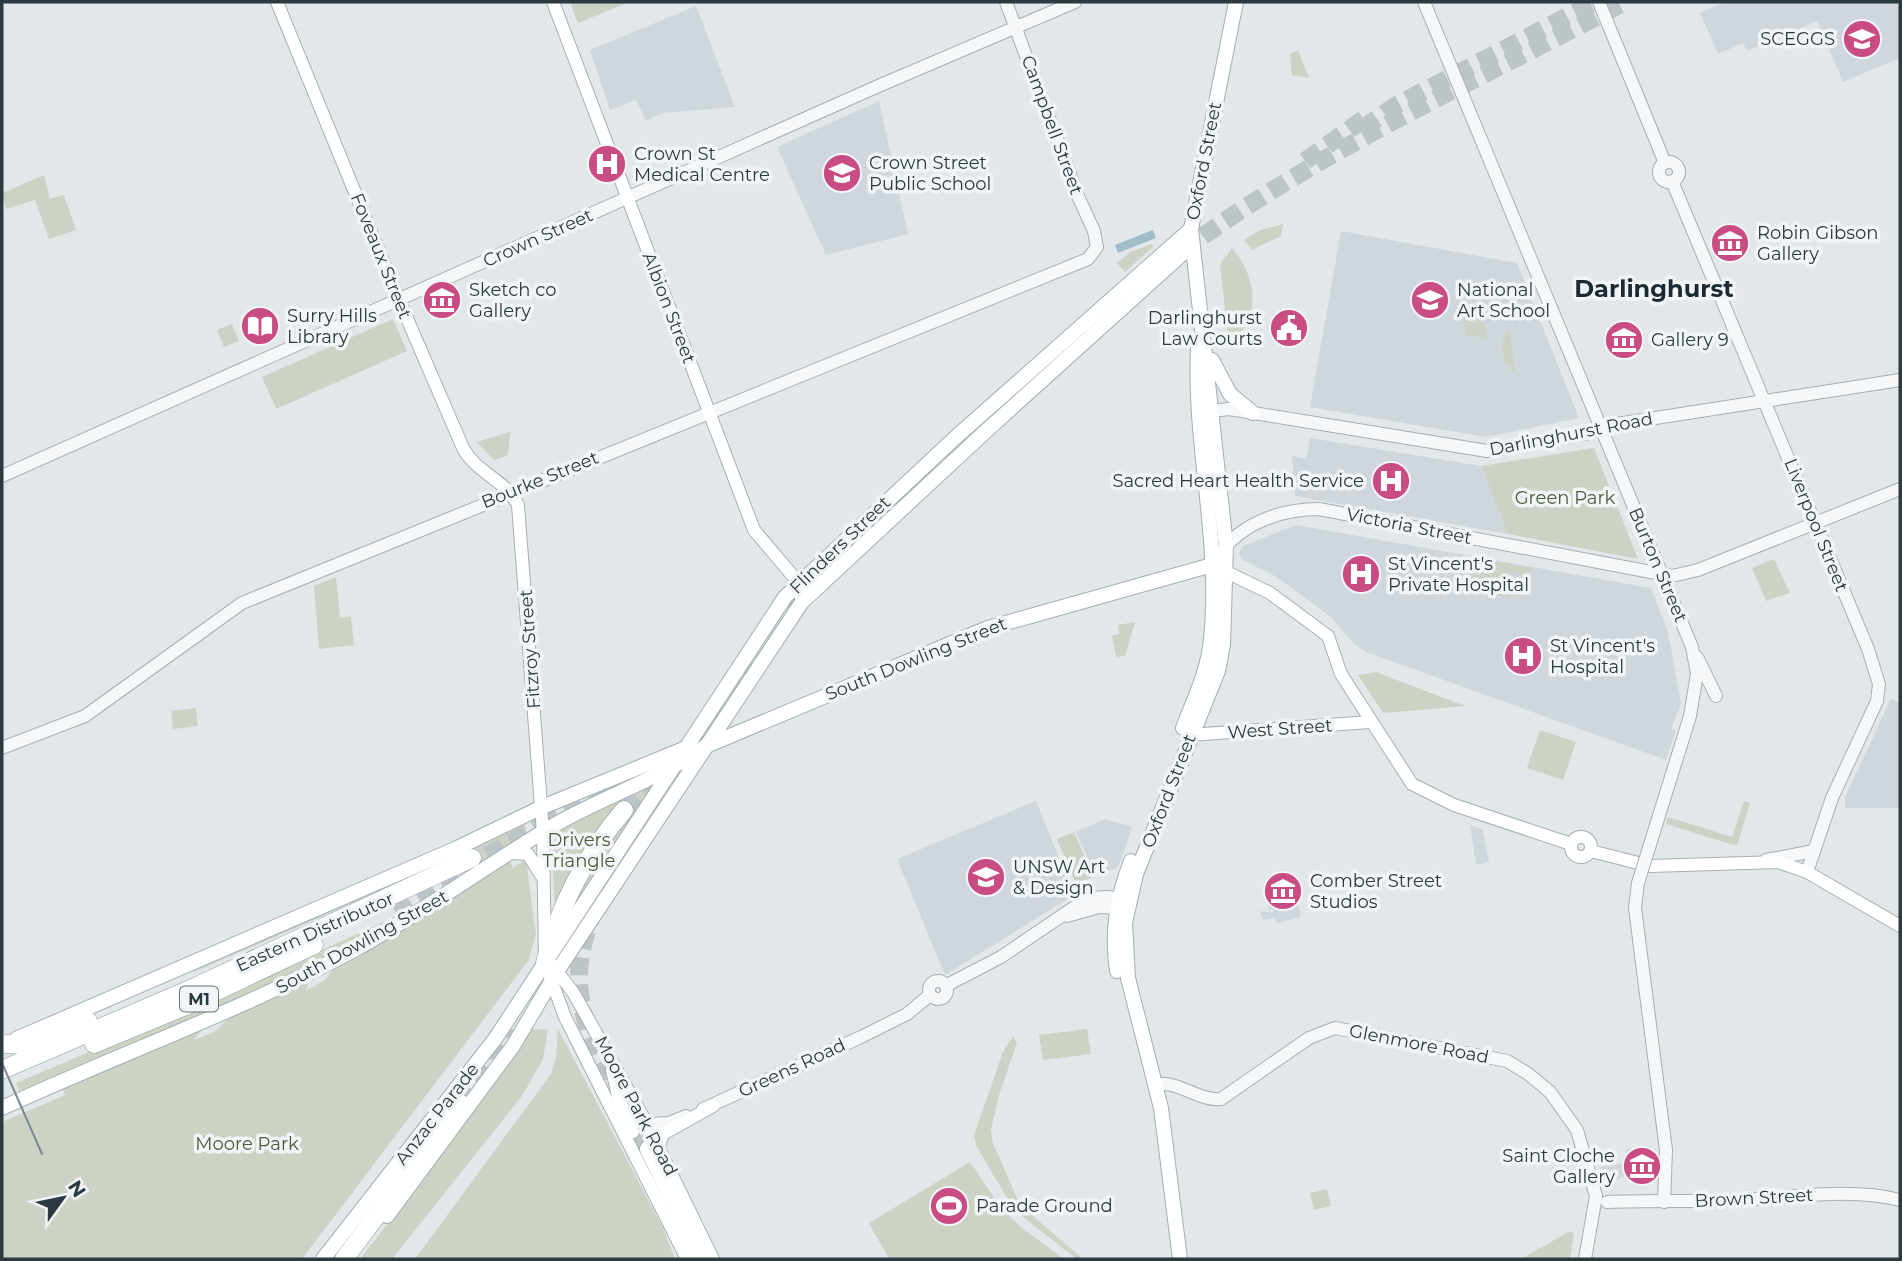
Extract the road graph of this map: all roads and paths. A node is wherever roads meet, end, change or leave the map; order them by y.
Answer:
1 (277, 2) edge
2 (553, 2) edge
3 (1006, 2) edge
4 (1076, 2) edge
5 (1236, 2) edge
6 (1424, 2) edge
7 (1599, 2) edge
8 (1015, 27) junction
9 (627, 198) junction
10 (1191, 229) junction
11 (1191, 246) junction
12 (1097, 247) joint
13 (399, 300) junction
14 (1200, 322) junction
15 (1900, 380) edge
16 (1764, 400) junction
17 (708, 412) junction
18 (1206, 412) junction
19 (1253, 413) junction
20 (1601, 429) junction
21 (2, 476) edge
22 (1900, 489) edge
23 (510, 492) junction
24 (1816, 523) junction
25 (1226, 546) junction
26 (1212, 565) junction
27 (1226, 572) junction
28 (1662, 576) junction
29 (799, 582) junction
30 (802, 602) junction
31 (1692, 647) junction
32 (1716, 696) dead end
33 (734, 702) junction
34 (1370, 722) junction
35 (746, 729) junction
36 (1190, 735) junction
37 (689, 746) junction
38 (706, 746) junction
39 (2, 748) edge
40 (675, 768) junction
41 (540, 808) junction
42 (624, 810) tunnel mouth
43 (543, 832) junction
44 (1814, 851) junction
45 (511, 853) junction
46 (472, 858) dead end
47 (1763, 861) junction
48 (1807, 872) junction
49 (542, 879) junction
50 (1120, 905) junction
51 (393, 908) tunnel mouth
52 (1900, 926) edge
53 (239, 965) junction
54 (551, 967) junction
55 (551, 984) junction
56 (4, 1045) edge
57 (607, 1052) junction
58 (2, 1070) edge
59 (2, 1082) edge
60 (1151, 1085) junction
61 (461, 1104) tunnel mouth
62 (713, 1106) junction
63 (2, 1108) edge
64 (647, 1124) junction
65 (654, 1147) junction
66 (1900, 1200) edge
67 (1599, 1202) junction
68 (1664, 1202) junction
69 (323, 1259) edge
70 (344, 1259) edge
71 (352, 1259) edge
72 (687, 1259) edge
73 (696, 1259) edge
74 (702, 1259) edge
75 (713, 1259) edge
76 (1172, 1259) edge
77 (1180, 1259) edge
78 (1585, 1259) edge

1 - 13 main road, Foveaux Street
2 - 9 main road, Albion Street
3 - 8 street, Campbell Street
4 - 8 street, Crown Street
5 - 10 main road, Oxford Street
6 - 20 street, Burton Street
7 - 16 street, Liverpool Street
8 - 9 street, Crown Street
8 - 12 street, Campbell Street
9 - 13 street, Crown Street
9 - 17 main road, Albion Street
10 - 11 main road, Oxford Street
10 - 29 main road, Flinders Street
11 - 14 main road, Oxford Street
11 - 30 main road, Flinders Street
12 - 17 street, Bourke Street
13 - 21 street, Crown Street
13 - 23 main road, Foveaux Street
14 - 18 main road, Oxford Street
14 - 19 main road
15 - 16 street, Darlinghurst Road
16 - 20 street, Darlinghurst Road
16 - 24 street, Liverpool Street
17 - 23 street, Bourke Street
17 - 29 main road, Albion Street
18 - 19 street, Darlinghurst Road
18 - 25 main road, Oxford Street
18 - 26 main road, Oxford Street
19 - 20 street, Darlinghurst Road
20 - 28 street, Burton Street
22 - 24 street, Victoria Street
23 - 39 street, Bourke Street
23 - 41 main road, Fitzroy Street
24 - 28 street, Victoria Street
24 - 44 street, Liverpool Street
25 - 26 street, Victoria Street
25 - 27 main road, Oxford Street
25 - 28 street, Victoria Street
26 - 27 main road
26 - 35 main road, South Dowling Street
26 - 50 main road, Oxford Street
27 - 34 main road
27 - 36 main road, Oxford Street
28 - 31 street, Burton Street
29 - 30 main road
29 - 37 main road, Flinders Street
30 - 33 main road, Flinders Street
31 - 32 street
31 - 68 street, Burton Street, bridge
33 - 35 main road
33 - 38 main road, Flinders Street
34 - 36 main road, West Street
34 - 47 main road
35 - 38 main road, South Dowling Street
36 - 50 main road, Oxford Street
37 - 38 main road, South Dowling Street
37 - 40 main road, Flinders Street
37 - 41 main road, South Dowling Street
38 - 40 main road, South Dowling Street
38 - 54 main road, Flinders Street
40 - 43 main road, South Dowling Street
40 - 54 main road, Flinders Street
41 - 43 main road, Moore Park Road
41 - 56 main road, South Dowling Street
42 - 54 highway
43 - 45 main road, South Dowling Street
43 - 49 main road, Moore Park Road
44 - 47 street
44 - 48 street, Liverpool Street
45 - 49 main road
45 - 63 main road, South Dowling Street
46 - 53 highway, Eastern Distributor / M1
47 - 48 main road
48 - 52 main road
49 - 54 main road, Moore Park Road
50 - 60 main road, Oxford Street
50 - 62 street, Greens Road
51 - 59 highway, Eastern Distributor / M1
53 - 56 highway, M1
53 - 58 highway, Eastern Distributor / M1
54 - 55 main road, Flinders Street
54 - 57 main road, Moore Park Road
54 - 69 main road, Anzac Parade
55 - 71 main road, Anzac Parade
55 - 72 main road, Moore Park Road
57 - 64 main road, Moore Park Road
57 - 73 main road
60 - 67 street, Glenmore Road
60 - 76 main road, Oxford Street
60 - 77 main road, Oxford Street
61 - 70 highway
62 - 64 street, Greens Road
62 - 65 main road
64 - 65 main road, Moore Park Road
65 - 74 highway
65 - 75 main road, Moore Park Road
66 - 68 street, Brown Street
67 - 68 street, Brown Street
67 - 78 street

